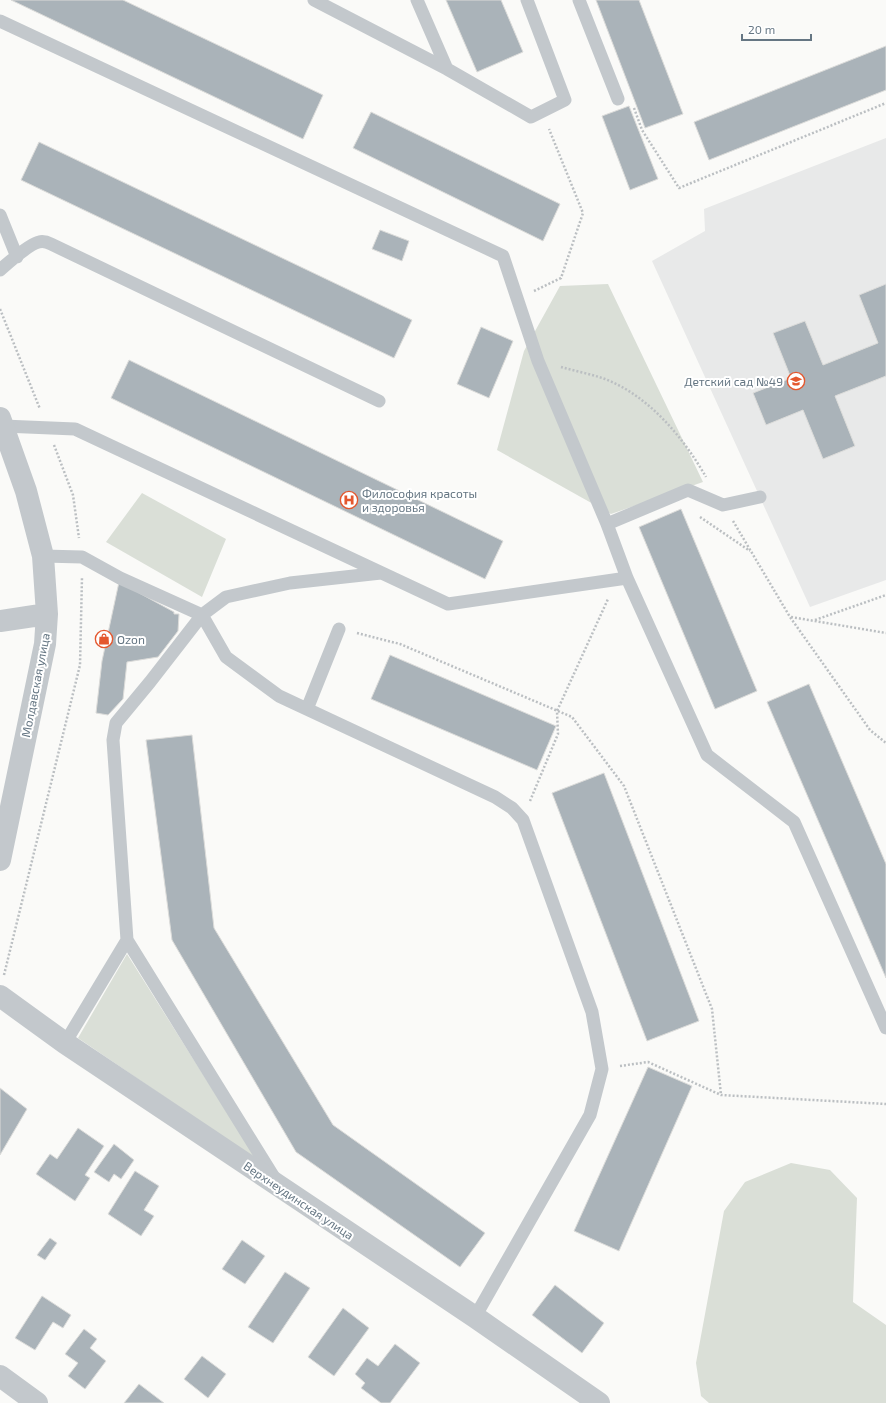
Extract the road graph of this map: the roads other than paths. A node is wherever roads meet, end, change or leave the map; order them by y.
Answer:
1 (314, 0) edge
2 (417, 0) edge
3 (527, 0) edge
4 (579, 0) edge
5 (0, 20) edge
6 (447, 69) junction
7 (618, 99) road end
8 (0, 215) edge
9 (17, 257) junction
10 (0, 270) edge
11 (379, 400) dead end
12 (1, 422) edge
13 (760, 497) dead end
14 (607, 524) junction
15 (43, 556) junction
16 (381, 573) junction
17 (622, 578) junction
18 (47, 614) junction
19 (202, 615) junction
20 (0, 621) edge
21 (339, 629) road end
22 (307, 709) junction
23 (0, 860) edge
24 (126, 940) junction
25 (0, 996) edge
26 (886, 1028) edge
27 (65, 1043) junction
28 (280, 1187) junction
29 (475, 1317) junction
30 (0, 1376) edge
31 (37, 1403) edge
32 (599, 1403) edge

1 - 6 lane
2 - 6 lane
3 - 6 lane
4 - 7 lane
5 - 14 lane
8 - 9 lane
9 - 10 lane
9 - 11 lane
12 - 15 street, Молдавская улица
12 - 16 lane
13 - 14 lane
14 - 17 lane
15 - 18 street, Молдавская улица
15 - 19 lane
16 - 17 lane
16 - 19 lane
17 - 26 lane
18 - 20 street
18 - 23 street, Молдавская улица
19 - 22 lane
19 - 24 lane
21 - 22 lane
22 - 29 lane
24 - 27 lane
24 - 28 lane
25 - 27 street, Верхнеудинская улица
27 - 28 street, Верхнеудинская улица
28 - 29 street, Верхнеудинская улица
29 - 32 street, Верхнеудинская улица
30 - 31 street

